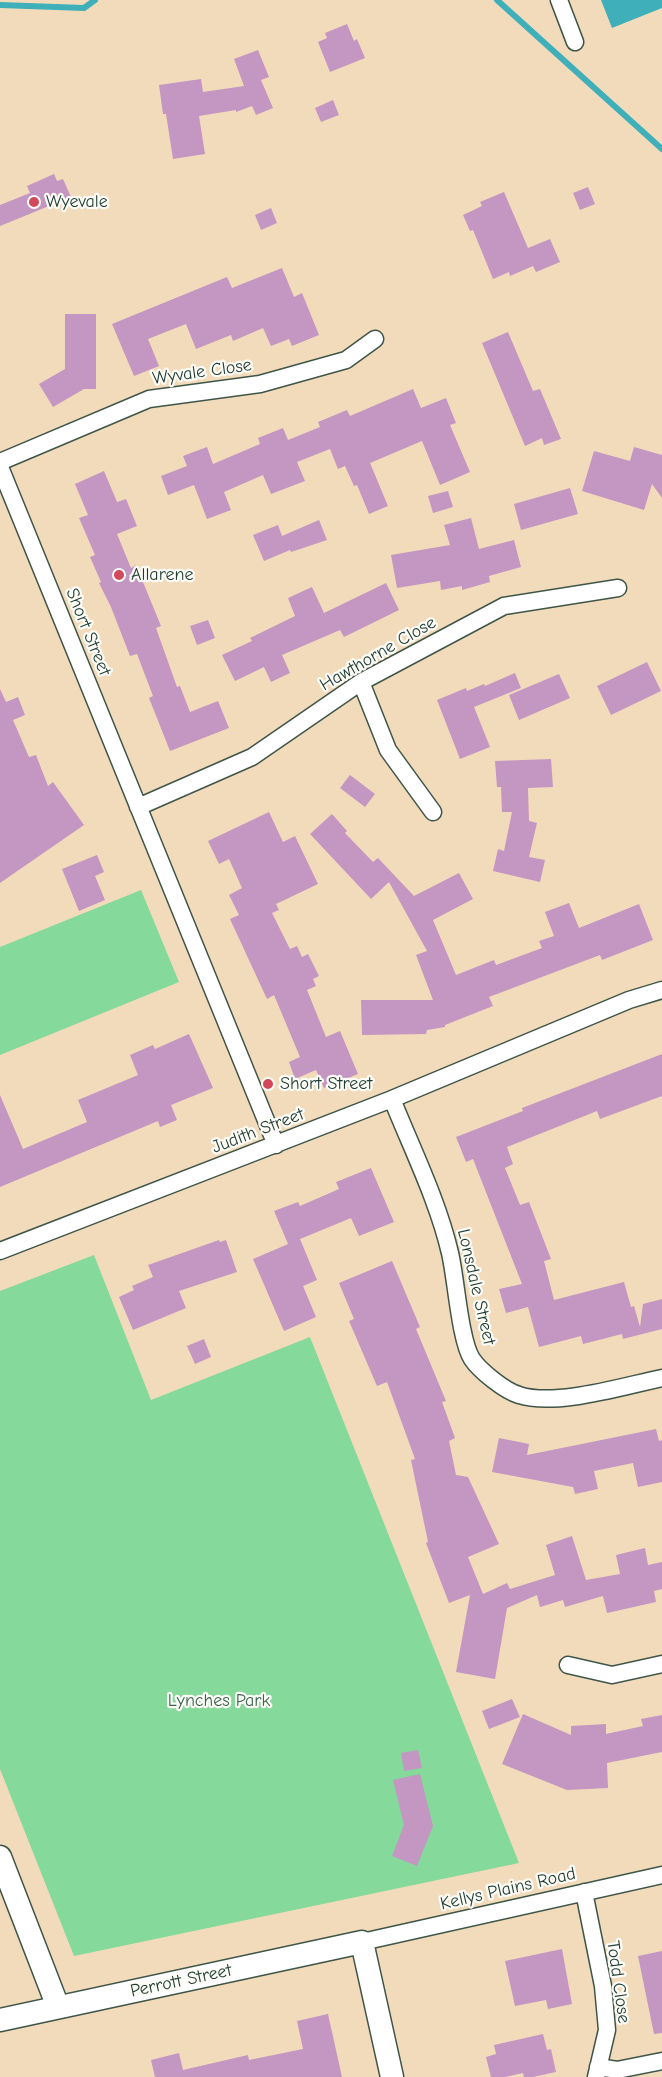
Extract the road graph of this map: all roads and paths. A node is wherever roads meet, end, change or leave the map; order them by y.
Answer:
1 (559, 0) edge
2 (575, 42) dead end
3 (375, 339) dead end
4 (0, 462) edge
5 (0, 467) edge
6 (618, 588) dead end
7 (361, 682) junction
8 (138, 807) junction
9 (433, 812) dead end
10 (662, 990) edge
11 (393, 1099) junction
12 (276, 1145) junction
13 (0, 1251) edge
14 (662, 1378) edge
15 (662, 1664) edge
16 (568, 1665) dead end
17 (0, 1857) edge
18 (662, 1875) edge
19 (584, 1892) junction
20 (362, 1942) junction
21 (58, 2007) junction
22 (0, 2020) edge
23 (662, 2061) edge
24 (597, 2072) edge
25 (392, 2077) edge

1 - 2 street
3 - 4 street, Wyvale Close
5 - 8 street, Short Street
6 - 7 street, Hawthorne Close
7 - 8 street, Hawthorne Close
7 - 9 street
8 - 12 street, Short Street
10 - 11 street, Judith Street
11 - 12 street, Judith Street
11 - 14 street, Lonsdale Street
12 - 13 street, Judith Street
15 - 16 street
17 - 21 street
18 - 19 street, Kellys Plains Road
19 - 20 street, Kellys Plains Road
19 - 24 street, Todd Close
20 - 21 street, Perrott Street
20 - 25 street
21 - 22 street, Perrott Street
23 - 24 street

